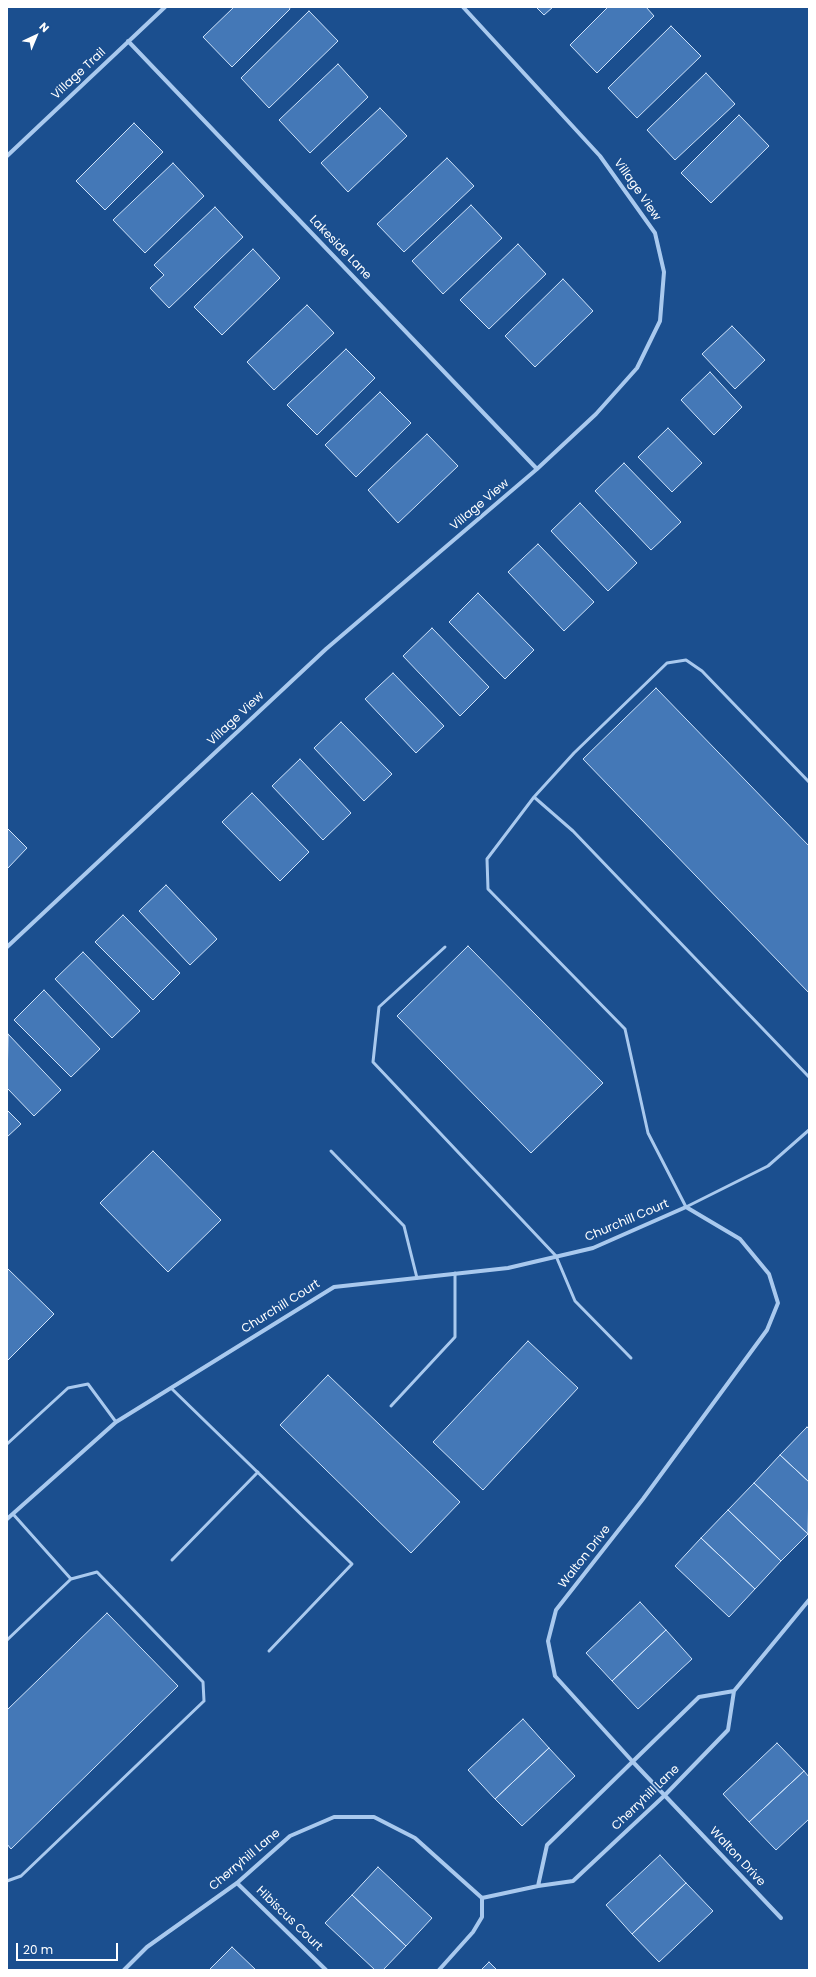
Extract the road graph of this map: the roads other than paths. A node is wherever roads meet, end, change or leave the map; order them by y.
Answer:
1 (165, 7) edge
2 (463, 7) edge
3 (128, 41) junction
4 (7, 156) edge
5 (537, 469) junction
6 (809, 782) edge
7 (534, 797) junction
8 (7, 947) edge
9 (445, 947) dead end
10 (809, 1077) edge
11 (809, 1130) edge
12 (331, 1151) dead end
13 (686, 1208) junction
14 (556, 1256) junction
15 (455, 1273) junction
16 (417, 1278) junction
17 (631, 1358) dead end
18 (171, 1388) junction
19 (391, 1406) dead end
20 (116, 1422) junction
21 (7, 1444) edge
22 (258, 1472) junction
23 (13, 1514) junction
24 (7, 1520) edge
25 (172, 1560) dead end
26 (71, 1579) junction
27 (809, 1600) edge
28 (7, 1640) edge
29 (269, 1651) dead end
30 (734, 1691) junction
31 (633, 1762) junction
32 (666, 1795) junction
33 (7, 1881) edge
34 (237, 1883) junction
35 (538, 1886) junction
36 (482, 1898) junction
37 (781, 1918) dead end
38 (124, 1970) edge
39 (326, 1970) edge
40 (439, 1970) edge

1 - 3 street, Village Trail
2 - 5 street, Village View
3 - 4 street, Village Trail
3 - 5 street, Lakeside Lane
5 - 8 street, Village View
6 - 7 lane
7 - 10 lane
7 - 13 lane
9 - 14 lane
11 - 13 lane
12 - 16 lane
13 - 14 street, Churchill Court
13 - 31 street, Walton Drive
14 - 15 street, Churchill Court
14 - 17 lane
15 - 16 street, Churchill Court
15 - 19 lane
16 - 18 street, Churchill Court
18 - 20 street, Churchill Court
18 - 22 lane
20 - 21 lane
20 - 23 street, Churchill Court
22 - 25 lane
22 - 29 lane
23 - 24 street, Churchill Court
23 - 26 lane
26 - 28 lane
26 - 33 lane
27 - 30 street
30 - 31 street
30 - 32 street, Cherryhill Lane
31 - 32 street, Walton Drive
31 - 35 street
32 - 35 street, Cherryhill Lane
32 - 37 street, Walton Drive
34 - 36 street, Cherryhill Lane
34 - 38 street, Cherryhill Lane
34 - 39 street, Hibiscus Court
35 - 36 street, Cherryhill Lane
36 - 40 street

